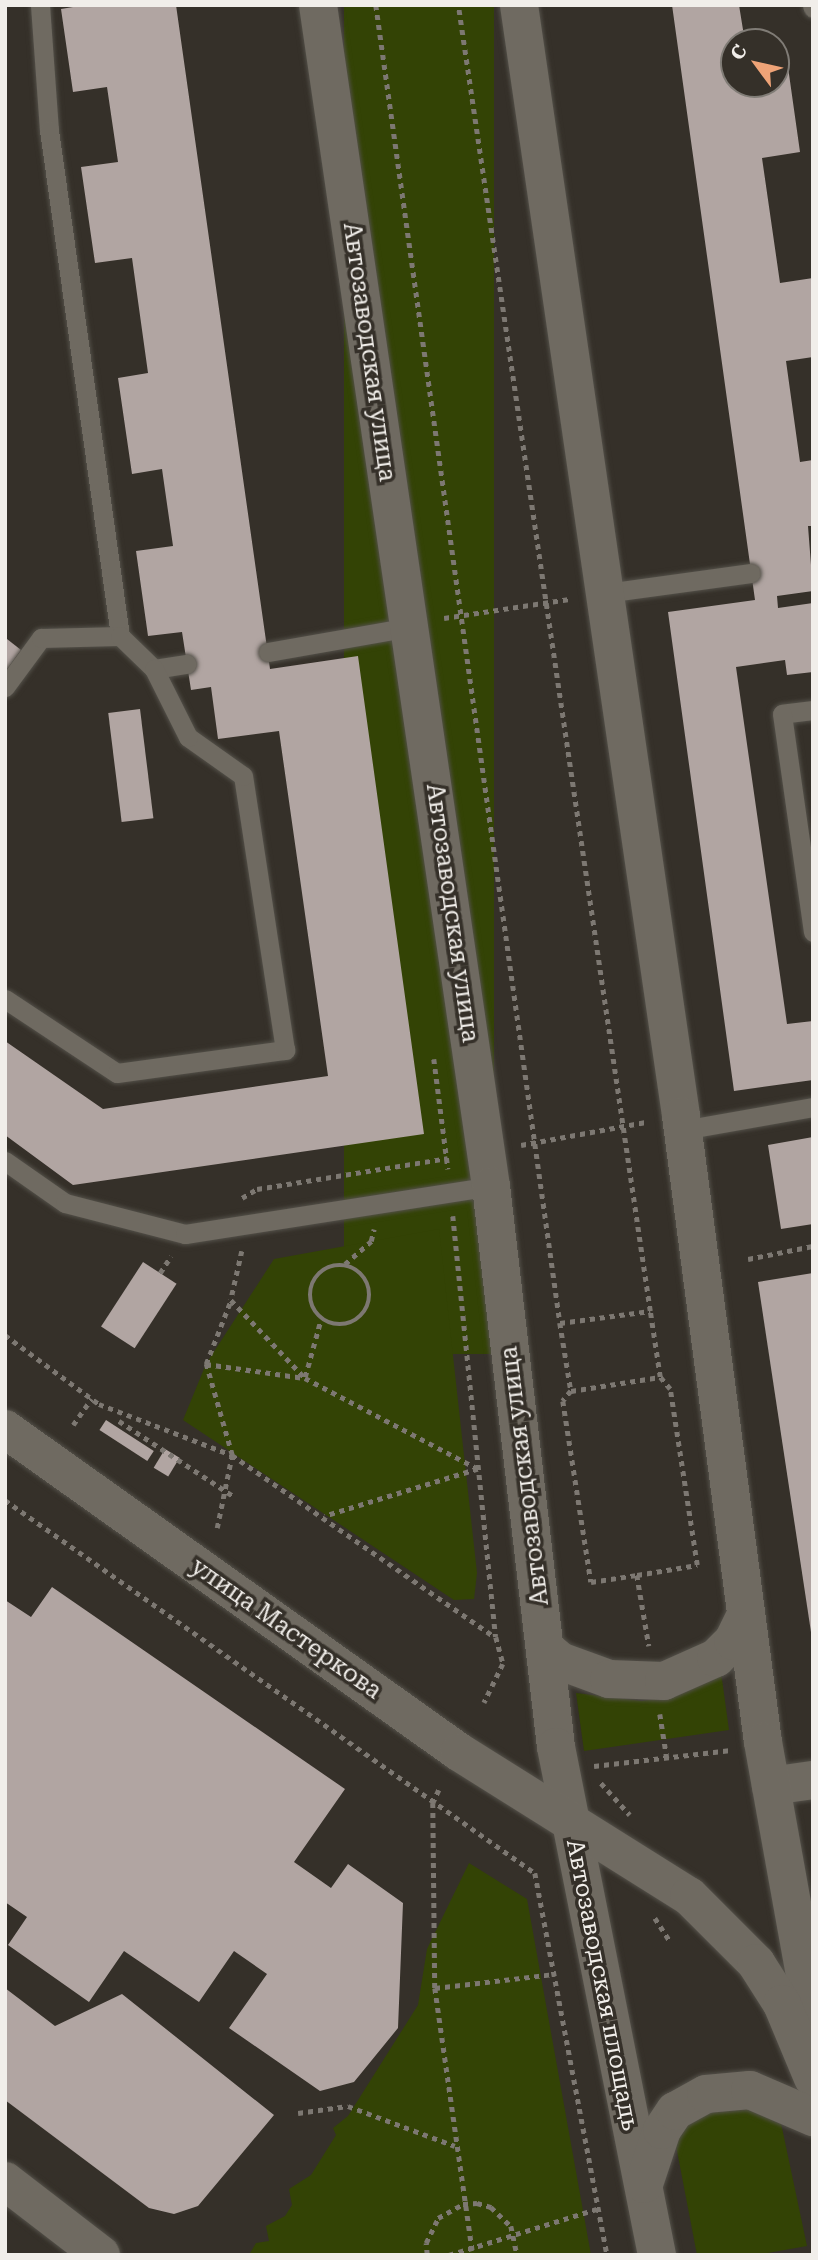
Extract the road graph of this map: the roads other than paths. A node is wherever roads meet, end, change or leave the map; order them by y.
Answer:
1 (40, 5) edge
2 (318, 5) edge
3 (519, 5) edge
4 (751, 573) dead end
5 (592, 595) junction
6 (425, 623) junction
7 (120, 636) junction
8 (268, 652) dead end
9 (187, 664) dead end
10 (155, 669) junction
11 (5, 688) edge
12 (813, 710) edge
13 (813, 932) edge
14 (5, 999) edge
15 (813, 1107) edge
16 (668, 1125) junction
17 (5, 1161) edge
18 (491, 1186) junction
19 (5, 1429) edge
20 (746, 1614) junction
21 (545, 1648) junction
22 (813, 1780) edge
23 (771, 1786) junction
24 (570, 1823) junction
25 (813, 2019) edge
26 (813, 2078) edge
27 (813, 2117) edge
28 (5, 2180) edge
29 (643, 2187) junction
30 (102, 2255) edge
31 (657, 2255) edge

1 - 7 lane
2 - 6 main road, Автозаводская улица
3 - 5 main road
4 - 5 lane
5 - 16 main road
6 - 8 lane
6 - 18 main road, Автозаводская улица
7 - 10 lane
7 - 11 lane
9 - 10 lane
10 - 14 lane
12 - 13 lane
15 - 16 lane
16 - 20 main road
17 - 18 lane
18 - 21 main road, Автозаводская улица
19 - 24 main road, улица Мастеркова
20 - 21 main road
20 - 23 main road
21 - 24 main road, Автозаводская улица
22 - 23 main road
23 - 25 main road
24 - 26 main road, Автозаводская площадь
24 - 29 main road, Автозаводская площадь
27 - 29 main road
28 - 30 main road
29 - 31 main road, Автозаводская площадь

